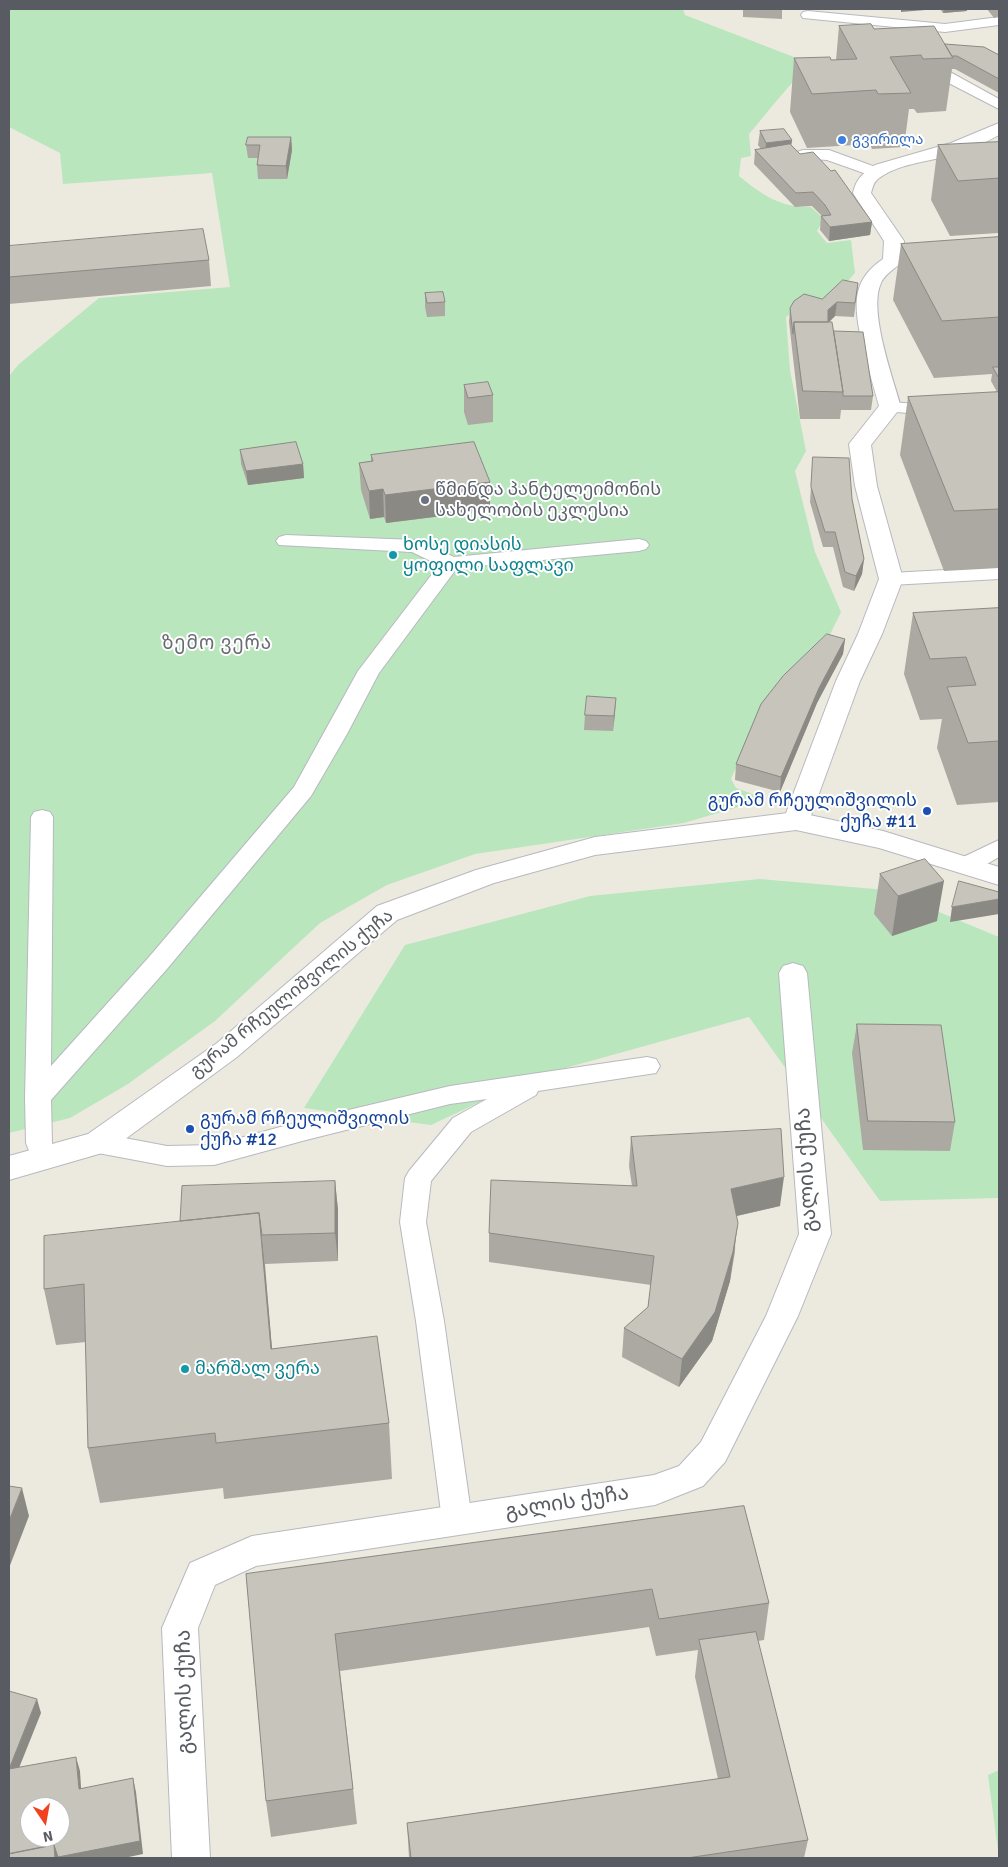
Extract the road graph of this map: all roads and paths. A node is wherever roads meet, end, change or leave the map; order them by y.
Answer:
1 (808, 15) dead end
2 (999, 21) edge
3 (900, 71) edge
4 (999, 105) edge
5 (999, 128) edge
6 (803, 155) edge
7 (875, 172) junction
8 (890, 407) junction
9 (999, 408) edge
10 (286, 541) dead end
11 (638, 545) dead end
12 (451, 563) junction
13 (999, 573) edge
14 (891, 579) junction
15 (42, 817) dead end
16 (796, 821) junction
17 (999, 848) edge
18 (965, 865) junction
19 (999, 876) edge
20 (793, 973) dead end
21 (648, 1066) dead end
22 (540, 1081) junction
23 (38, 1098) junction
24 (98, 1143) junction
25 (44, 1159) junction
26 (9, 1168) edge
27 (457, 1520) junction
28 (191, 1858) edge

1 - 2 lane
3 - 4 lane
5 - 7 street
6 - 7 lane
7 - 8 street
8 - 9 lane
8 - 14 street
10 - 12 lane
11 - 12 lane
12 - 23 lane
13 - 14 lane
14 - 16 street
15 - 23 lane
16 - 18 street, გურამ რჩეულიშვილის ქუჩა
16 - 24 street, გურამ რჩეულიშვილის ქუჩა
17 - 18 lane
18 - 19 street, გურამ რჩეულიშვილის ქუჩა
20 - 27 street, გალის ქუჩა
21 - 22 lane
22 - 24 lane
22 - 27 lane
23 - 25 lane
24 - 25 street, გურამ რჩეულიშვილის ქუჩა
25 - 26 street, გურამ რჩეულიშვილის ქუჩა
27 - 28 street, გალის ქუჩა

